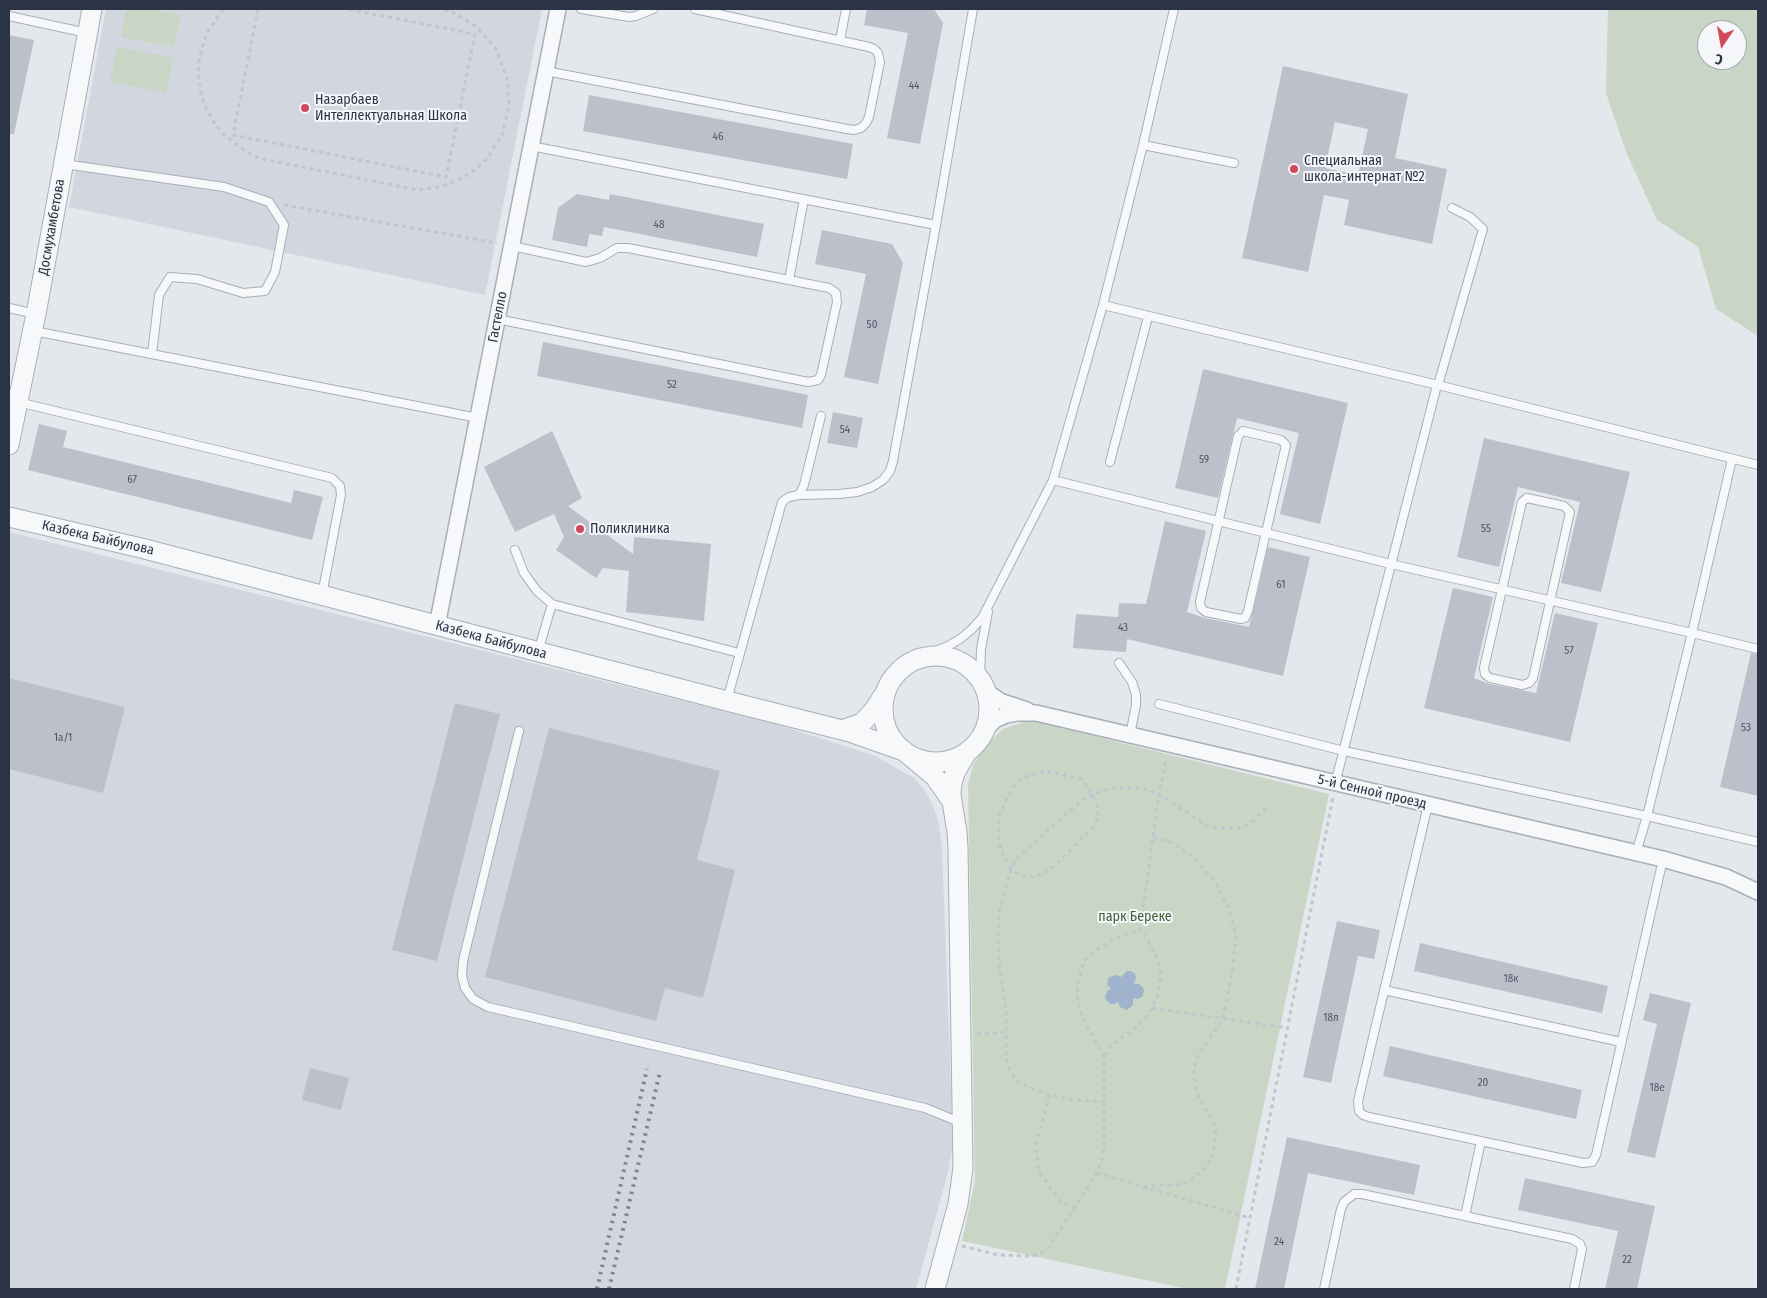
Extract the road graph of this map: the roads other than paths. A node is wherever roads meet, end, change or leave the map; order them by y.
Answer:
1 (92, 9) edge
2 (558, 9) edge
3 (581, 9) edge
4 (653, 9) edge
5 (696, 9) edge
6 (846, 9) edge
7 (973, 9) edge
8 (1174, 9) edge
9 (9, 16) edge
10 (87, 32) junction
11 (840, 40) junction
12 (546, 71) junction
13 (1144, 145) junction
14 (531, 146) junction
15 (1234, 163) dead end
16 (63, 164) junction
17 (804, 199) junction
18 (1452, 208) dead end
19 (936, 225) junction
20 (512, 246) junction
21 (789, 280) junction
22 (1103, 305) junction
23 (9, 308) edge
24 (1148, 317) junction
25 (497, 319) junction
26 (34, 322) junction
27 (152, 354) junction
28 (1438, 385) junction
29 (13, 398) edge
30 (821, 416) dead end
31 (478, 418) junction
32 (9, 445) edge
33 (1732, 459) junction
34 (1110, 462) dead end
35 (1758, 465) edge
36 (1053, 480) junction
37 (799, 495) junction
38 (9, 517) edge
39 (1218, 522) junction
40 (1266, 533) junction
41 (515, 550) dead end
42 (1391, 564) junction
43 (1502, 589) junction
44 (322, 595) junction
45 (1550, 600) junction
46 (552, 604) junction
47 (989, 605) junction
48 (437, 626) junction
49 (1692, 633) junction
50 (1758, 649) edge
51 (538, 652) junction
52 (739, 653) junction
53 (919, 658) junction
54 (1119, 663) dead end
55 (983, 685) junction
56 (885, 692) junction
57 (727, 701) junction
58 (1159, 704) dead end
59 (1036, 712) junction
60 (986, 729) junction
61 (842, 730) junction
62 (519, 731) dead end
63 (1130, 735) junction
64 (904, 751) junction
65 (1344, 751) junction
66 (967, 752) junction
67 (1336, 784) junction
68 (951, 800) junction
69 (1428, 805) junction
70 (1647, 816) junction
71 (1758, 842) edge
72 (1636, 853) junction
73 (1663, 860) junction
74 (1758, 892) edge
75 (1384, 990) junction
76 (1621, 1042) junction
77 (962, 1123) junction
78 (1481, 1141) junction
79 (1465, 1216) junction
80 (935, 1289) edge
81 (1324, 1289) edge
82 (1574, 1289) edge

1 - 10 street, Досмухамбетова
2 - 12 street, Гастелло
3 - 4 lane
5 - 11 lane
6 - 11 lane
7 - 19 lane
8 - 13 lane
9 - 10 lane
10 - 16 street, Досмухамбетова
11 - 12 lane
12 - 14 street, Гастелло
13 - 15 lane
13 - 22 lane
14 - 17 lane
14 - 20 street, Гастелло
16 - 26 street, Досмухамбетова
16 - 27 lane
17 - 19 lane
17 - 21 lane
18 - 28 lane
19 - 37 lane
20 - 21 lane
20 - 25 street, Гастелло
21 - 25 lane
22 - 24 lane
22 - 36 lane
23 - 26 lane
24 - 28 lane
24 - 34 lane
25 - 31 street, Гастелло
26 - 27 lane
26 - 29 street, Досмухамбетова
27 - 31 lane
28 - 33 lane
28 - 42 lane
29 - 32 street, Досмухамбетова
29 - 44 lane
30 - 37 lane
31 - 48 street, Гастелло
33 - 35 lane
33 - 49 lane
36 - 39 lane
36 - 47 lane
37 - 52 lane
38 - 44 street, Казбека Байбулова
39 - 40 lane
39 - 40 lane
39 - 40 lane
40 - 42 lane
41 - 46 lane
42 - 43 lane
42 - 65 lane
43 - 45 lane
43 - 45 lane
43 - 45 lane
44 - 48 street, Казбека Байбулова
45 - 49 lane
46 - 51 lane
46 - 52 lane
47 - 53 lane
47 - 55 lane
48 - 51 street, Казбека Байбулова
49 - 50 lane
49 - 70 lane
51 - 57 street, Казбека Байбулова
52 - 57 lane
53 - 55 street
53 - 56 street
54 - 63 lane
55 - 59 street
55 - 60 street
56 - 61 street
56 - 64 street
57 - 61 street, Казбека Байбулова
58 - 65 lane
59 - 60 street, 5-й Сенной проезд
59 - 63 street, 5-й Сенной проезд
60 - 66 street
61 - 64 street, Казбека Байбулова
62 - 77 lane
63 - 67 street, 5-й Сенной проезд
64 - 66 street
64 - 68 street, Казбека Байбулова
65 - 67 lane
65 - 70 lane
66 - 68 street
67 - 69 street, 5-й Сенной проезд
68 - 77 street
69 - 72 street, 5-й Сенной проезд
69 - 75 lane
70 - 71 lane
70 - 72 lane
72 - 73 street, 5-й Сенной проезд
73 - 74 street, 5-й Сенной проезд
73 - 76 lane
75 - 76 lane
75 - 78 lane
76 - 78 lane
77 - 80 street
78 - 79 lane
79 - 81 lane
79 - 82 lane

